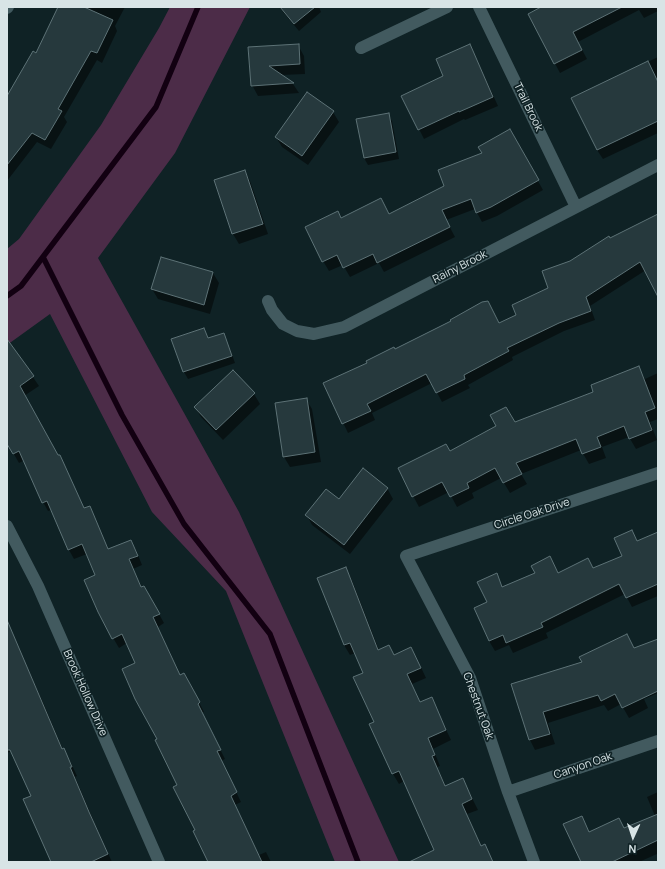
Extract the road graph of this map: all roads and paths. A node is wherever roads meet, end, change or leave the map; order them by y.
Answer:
1 (447, 7) edge
2 (479, 7) edge
3 (361, 48) dead end
4 (658, 165) edge
5 (576, 207) junction
6 (268, 301) dead end
7 (658, 473) edge
8 (7, 526) edge
9 (406, 556) joint
10 (658, 741) edge
11 (508, 792) junction
12 (159, 862) edge
13 (534, 862) edge

1 - 3 street
2 - 5 street, Trail Brook
4 - 5 street, Rainy Brook
5 - 6 street, Rainy Brook
7 - 9 street, Circle Oak Drive
8 - 12 street, Brook Hollow Drive
9 - 11 street, Chestnut Oak
10 - 11 street, Canyon Oak
11 - 13 street, Chestnut Oak

